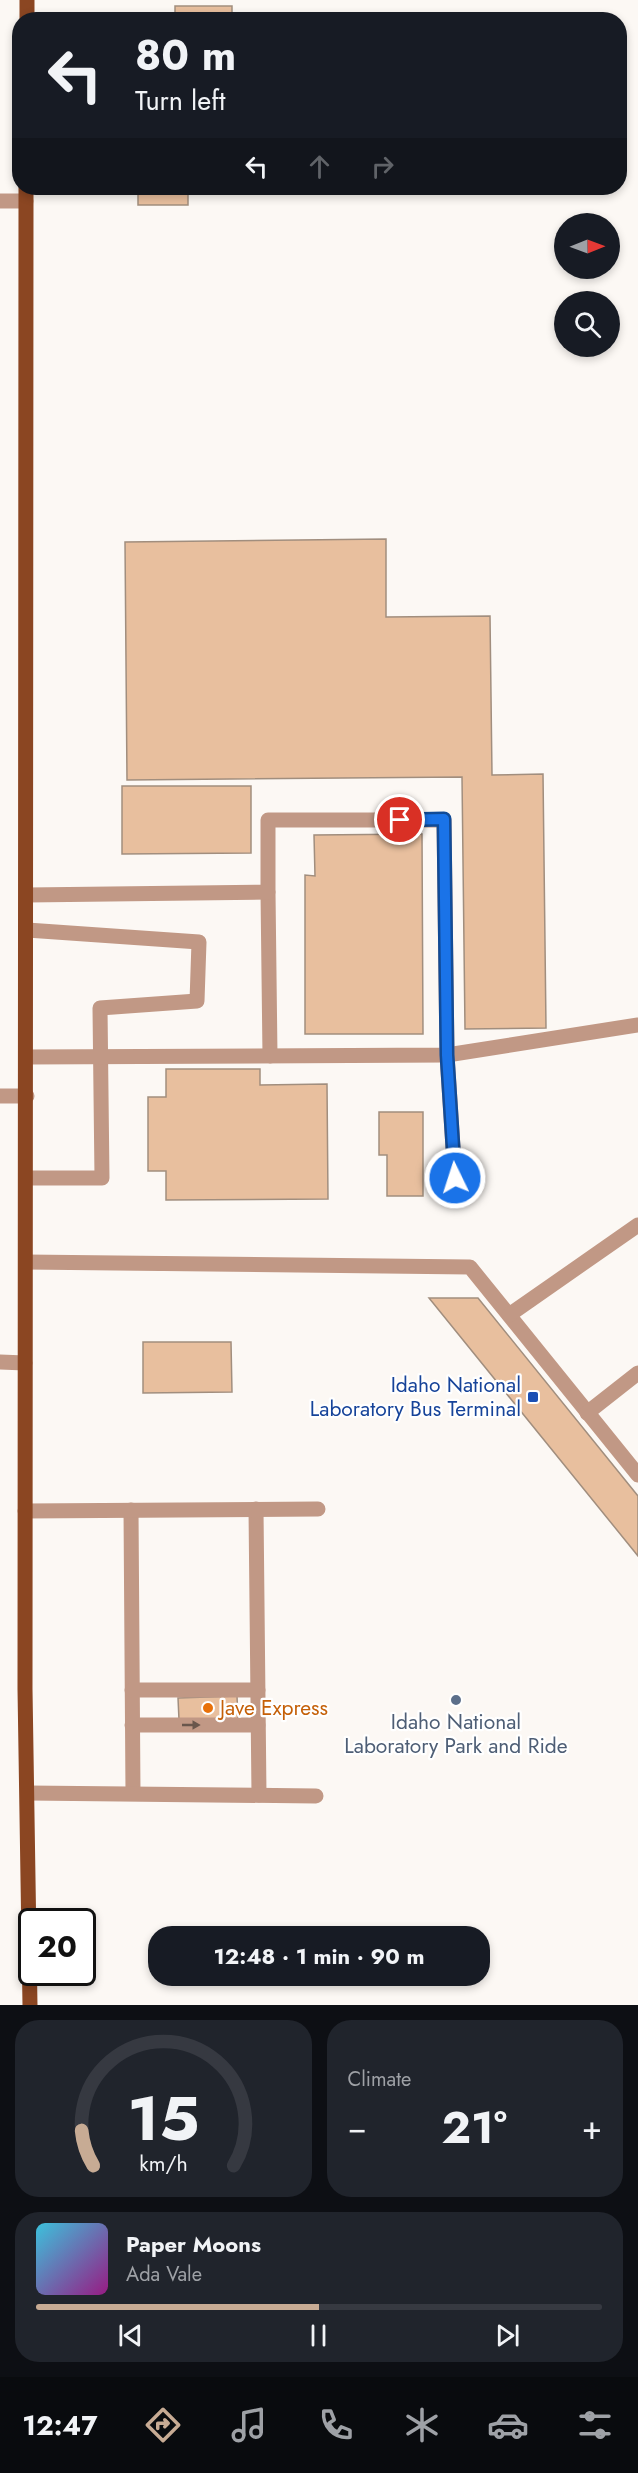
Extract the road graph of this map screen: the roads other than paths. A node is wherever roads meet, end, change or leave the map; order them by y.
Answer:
1 (22, 195) edge
2 (26, 195) edge
3 (0, 201) edge
4 (268, 892) junction
5 (27, 894) junction
6 (27, 930) junction
7 (638, 1025) edge
8 (447, 1055) junction
9 (100, 1056) junction
10 (270, 1056) junction
11 (27, 1057) junction
12 (0, 1096) edge
13 (27, 1096) junction
14 (27, 1178) junction
15 (455, 1178) dead end
16 (638, 1225) edge
17 (26, 1262) junction
18 (509, 1315) junction
19 (0, 1362) edge
20 (25, 1363) junction
21 (638, 1373) edge
22 (587, 1413) junction
23 (638, 1475) edge
24 (256, 1509) junction
25 (318, 1509) dead end
26 (132, 1510) junction
27 (25, 1511) junction
28 (132, 1690) junction
29 (258, 1690) junction
30 (132, 1725) junction
31 (258, 1725) junction
32 (28, 1793) junction
33 (133, 1793) junction
34 (259, 1795) junction
35 (316, 1796) dead end
36 (30, 2005) edge

1 - 3 lane
2 - 5 main road
4 - 5 lane
4 - 8 lane
4 - 10 lane
5 - 6 main road
6 - 9 lane
6 - 11 main road
7 - 8 lane
8 - 10 lane
8 - 15 lane
9 - 10 lane
9 - 11 lane
9 - 14 lane
11 - 13 main road
12 - 13 lane
13 - 14 main road
14 - 17 main road
16 - 18 lane
17 - 18 lane
17 - 20 main road
18 - 22 lane
19 - 20 lane
20 - 27 main road
21 - 22 lane
22 - 23 lane
24 - 25 lane
24 - 26 lane
24 - 29 lane
26 - 27 lane
26 - 28 lane
27 - 32 main road
28 - 29 lane
28 - 30 lane
29 - 31 lane
30 -> 31 lane
30 - 33 lane
31 - 34 lane
32 - 33 lane
32 - 36 main road
33 - 34 lane
34 - 35 lane

